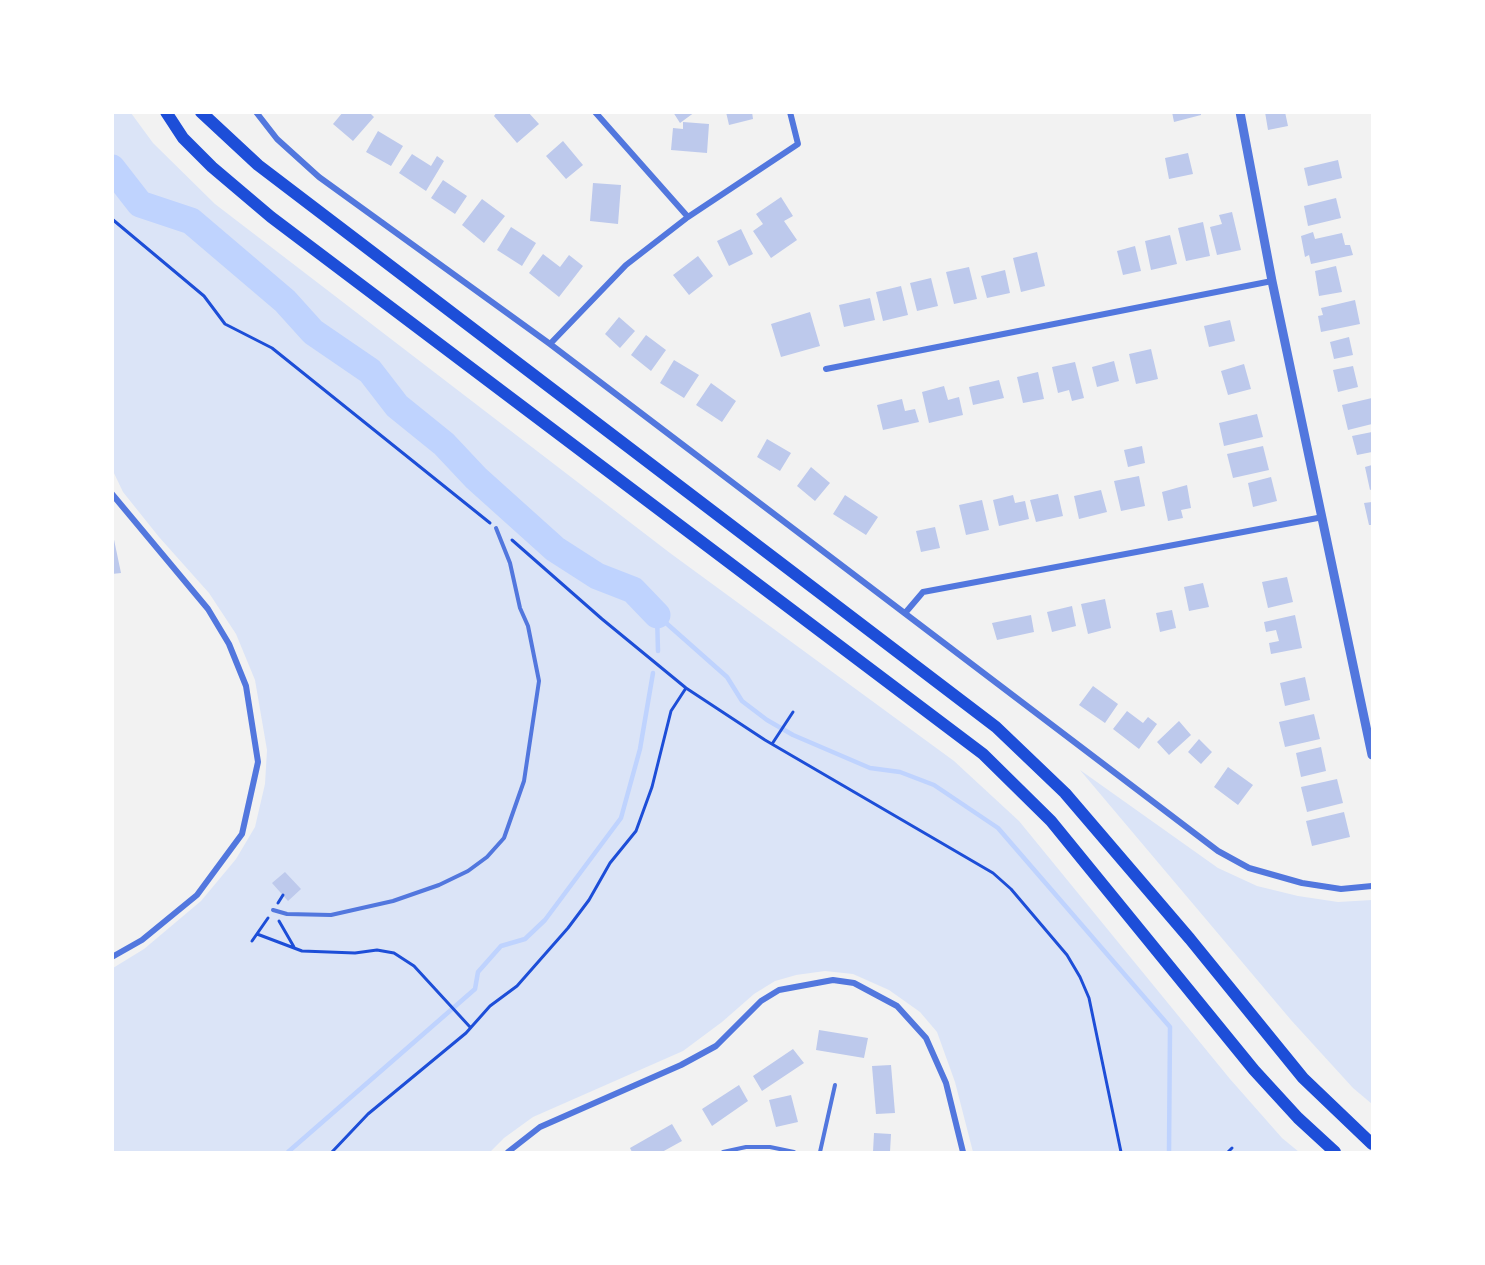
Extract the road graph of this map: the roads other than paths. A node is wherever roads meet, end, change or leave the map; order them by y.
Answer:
1 (159, 112) edge
2 (166, 112) edge
3 (201, 112) edge
4 (256, 112) edge
5 (595, 112) edge
6 (790, 112) edge
7 (1240, 112) edge
8 (183, 138) junction
9 (688, 217) junction
10 (1272, 281) junction
11 (550, 344) junction
12 (826, 369) dead end
13 (112, 494) edge
14 (1323, 517) junction
15 (496, 528) road end
16 (906, 612) junction
17 (1372, 755) edge
18 (1372, 886) edge
19 (273, 910) road end
20 (112, 957) edge
21 (835, 1085) dead end
22 (1372, 1144) edge
23 (508, 1152) edge
24 (723, 1152) edge
25 (794, 1152) edge
26 (820, 1152) edge
27 (963, 1152) edge
28 (1335, 1152) edge

1 - 8 highway
2 - 8 highway
3 - 22 highway
4 - 11 street
5 - 9 street
6 - 9 street
7 - 10 street
8 - 28 highway
9 - 11 street
10 - 12 street
10 - 14 street
11 - 16 street
13 - 20 street
14 - 16 street
14 - 17 street
15 - 19 lane
16 - 18 street
21 - 26 lane
23 - 27 street
24 - 25 lane

